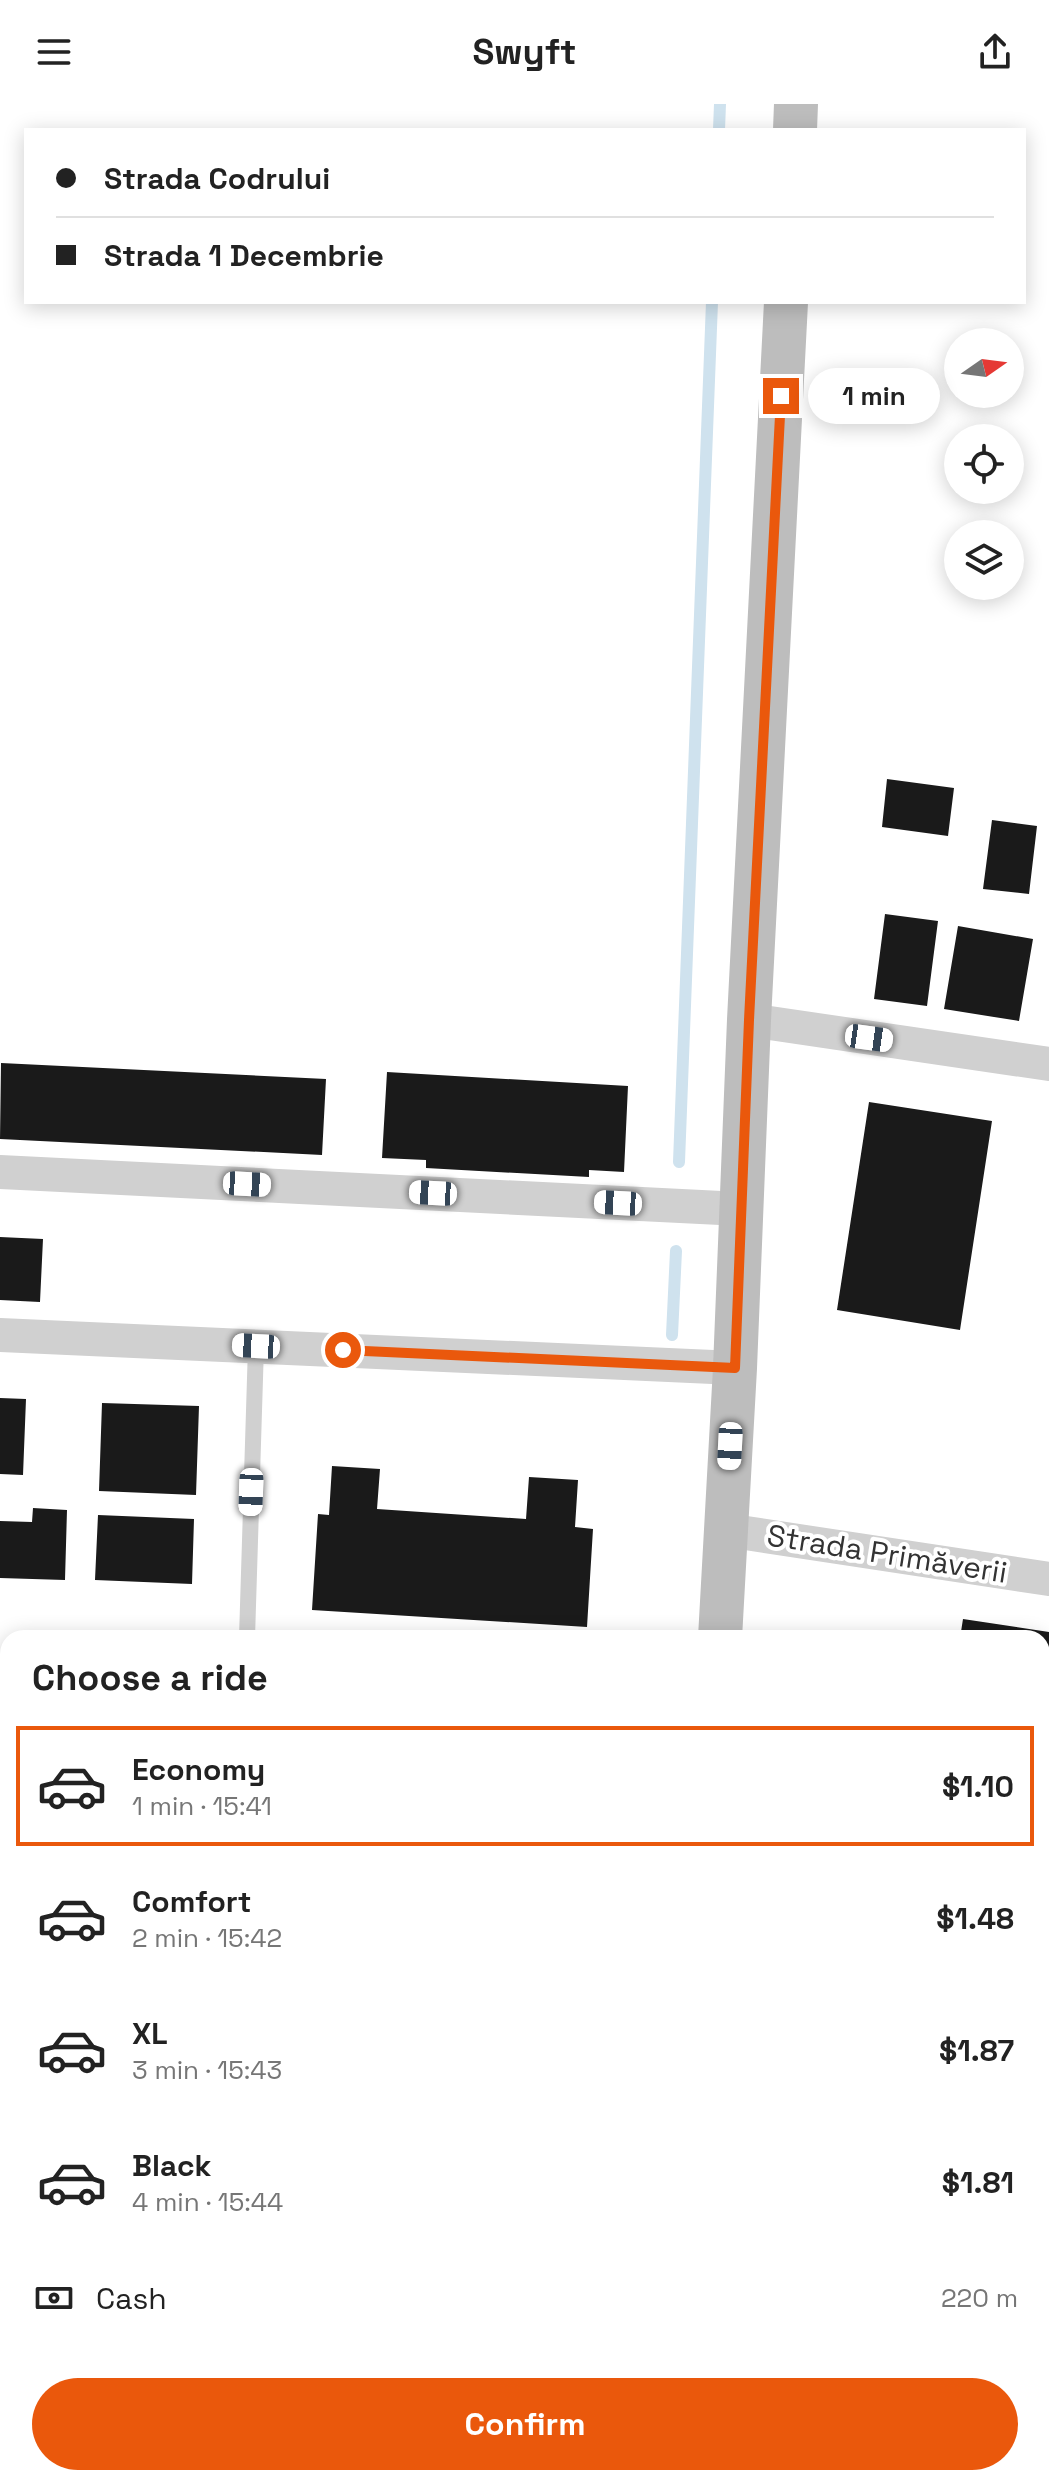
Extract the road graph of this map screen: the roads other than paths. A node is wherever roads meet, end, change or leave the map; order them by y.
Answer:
1 (796, 104) edge
2 (795, 128) edge
3 (786, 304) edge
4 (749, 1020) junction
5 (1049, 1064) edge
6 (0, 1172) edge
7 (741, 1209) junction
8 (0, 1335) edge
9 (256, 1346) junction
10 (735, 1368) junction
11 (726, 1530) junction
12 (1049, 1579) edge
13 (247, 1630) edge
14 (720, 1630) edge

1 - 2 main road
3 - 4 main road
4 - 5 street
4 - 7 main road
6 - 7 street
7 - 10 main road
8 - 9 street
9 - 10 street
9 - 13 lane
10 - 11 main road
11 - 12 street, Strada Primăverii
11 - 14 main road

